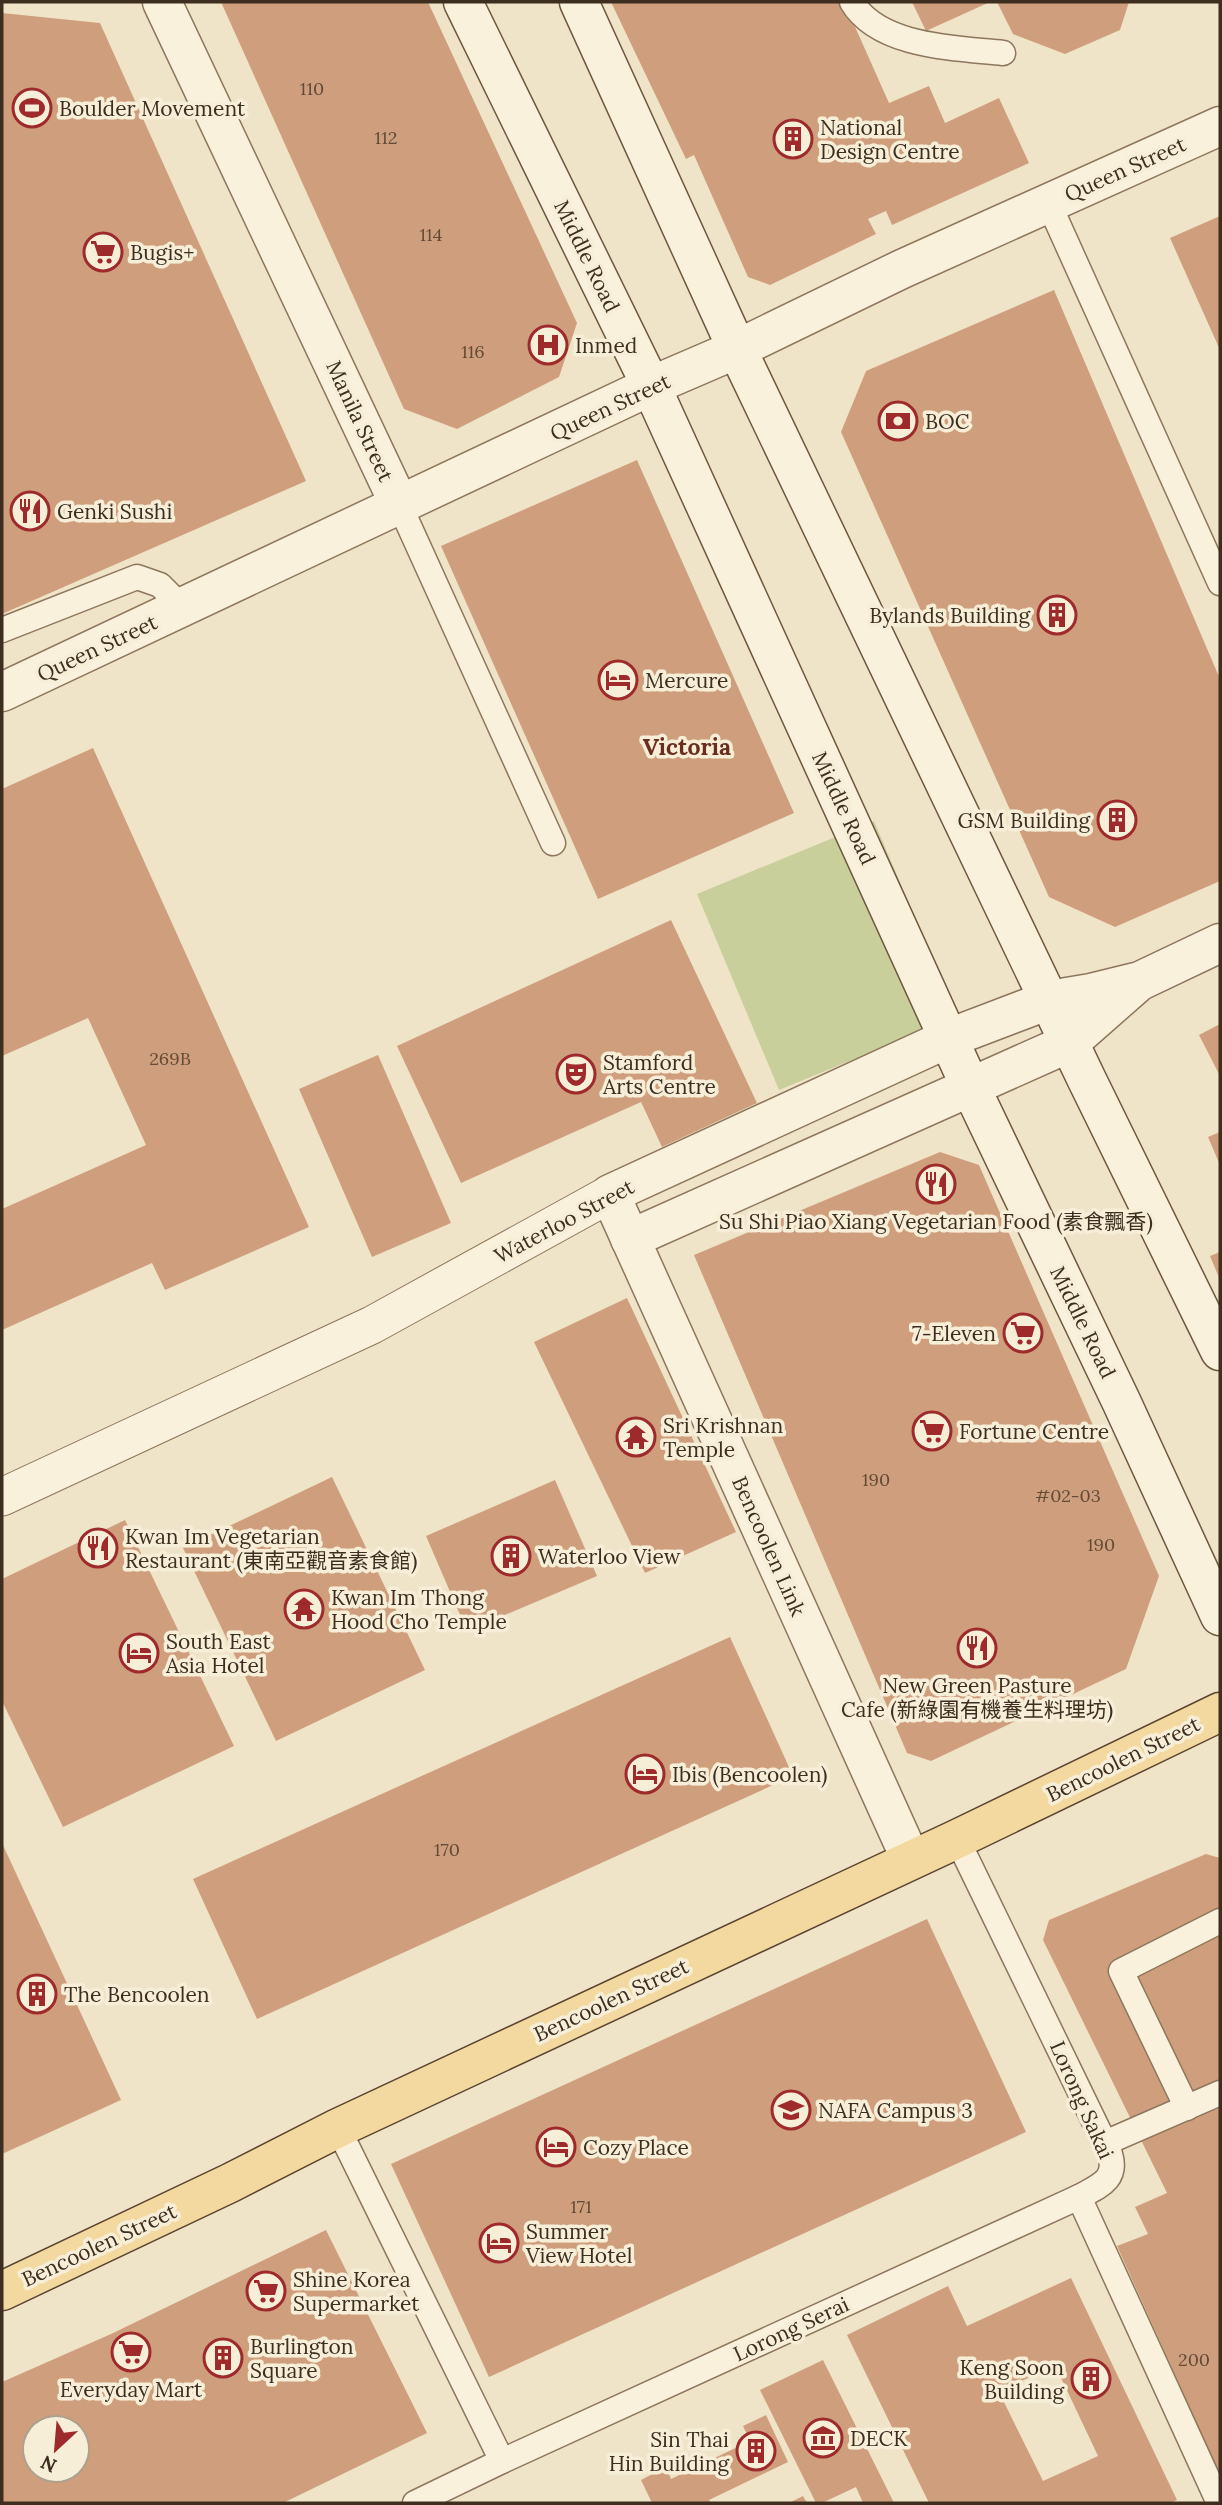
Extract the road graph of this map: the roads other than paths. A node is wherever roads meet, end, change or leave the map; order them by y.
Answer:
1 (162, 2) edge
2 (463, 2) edge
3 (579, 2) edge
4 (852, 2) edge
5 (1003, 53) dead end
6 (1220, 126) edge
7 (1049, 204) junction
8 (737, 349) junction
9 (651, 386) junction
10 (400, 506) junction
11 (1220, 583) edge
12 (183, 608) junction
13 (2, 630) edge
14 (2, 692) edge
15 (552, 843) dead end
16 (1220, 943) edge
17 (1140, 981) junction
18 (1049, 1000) junction
19 (949, 1038) junction
20 (1069, 1043) junction
21 (970, 1086) junction
22 (610, 1194) junction
23 (630, 1239) junction
24 (1220, 1351) edge
25 (2, 1497) edge
26 (1220, 1616) edge
27 (1220, 1712) edge
28 (957, 1839) junction
29 (911, 1860) junction
30 (1220, 1922) edge
31 (1220, 2093) edge
32 (1188, 2108) junction
33 (338, 2128) junction
34 (1105, 2144) junction
35 (1079, 2197) junction
36 (2, 2291) edge
37 (502, 2461) junction
38 (415, 2503) edge
39 (1219, 2503) edge

1 - 10 street, Manila Street
2 - 9 street, Middle Road
3 - 8 street
4 - 5 lane
6 - 7 street, Queen Street
7 - 8 street, Queen Street
7 - 11 lane
8 - 9 street, Queen Street
8 - 18 street
9 - 10 street, Queen Street
9 - 19 street, Middle Road
10 - 12 street, Queen Street
10 - 15 lane, Manila Street
12 - 13 lane
12 - 14 street, Queen Street
16 - 17 street, Waterloo Street
17 - 18 street, Waterloo Street
17 - 20 street, Waterloo Street
18 - 19 street, Waterloo Street
18 - 20 street
19 - 21 street, Middle Road
19 - 22 street, Waterloo Street
20 - 21 street, Waterloo Street
20 - 24 street
21 - 23 street, Waterloo Street
21 - 26 street, Middle Road
22 - 23 street, Bencoolen Link
22 - 25 street, Waterloo Street
23 - 29 street, Bencoolen Link
27 - 28 main road, Bencoolen Street
28 - 29 main road, Bencoolen Street
28 - 34 lane, Lorong Sakai
29 - 33 main road, Bencoolen Street
30 - 32 lane
31 - 32 lane
32 - 34 lane
33 - 36 main road, Bencoolen Street
33 - 37 lane
34 - 35 lane, Lorong Sakai
35 - 37 lane, Lorong Serai
35 - 39 lane
37 - 38 lane, Lorong Serai

